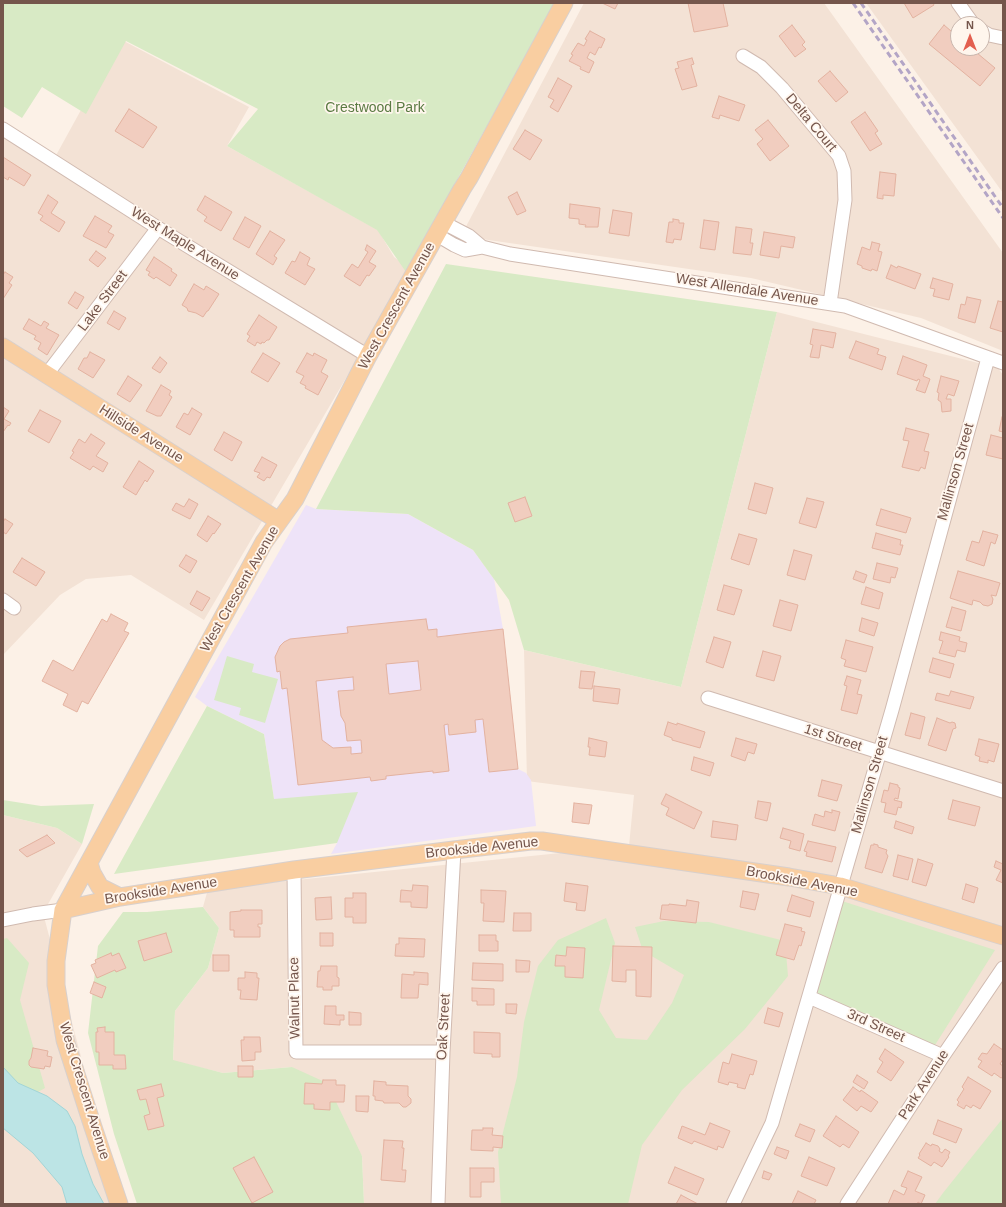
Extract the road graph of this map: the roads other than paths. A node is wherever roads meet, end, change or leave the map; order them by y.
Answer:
1 (564, 3) edge
2 (958, 3) edge
3 (968, 16) edge
4 (990, 34) edge
5 (1003, 38) edge
6 (742, 56) dead end
7 (3, 129) edge
8 (158, 228) junction
9 (440, 229) junction
10 (830, 303) junction
11 (3, 347) edge
12 (368, 356) junction
13 (988, 358) junction
14 (1003, 363) edge
15 (47, 374) junction
16 (279, 521) junction
17 (3, 600) edge
18 (14, 608) dead end
19 (708, 698) dead end
20 (879, 753) junction
21 (1003, 792) edge
22 (454, 850) junction
23 (89, 863) junction
24 (294, 870) junction
25 (840, 886) junction
26 (120, 897) junction
27 (63, 910) junction
28 (3, 920) edge
29 (1003, 936) edge
30 (1003, 968) edge
31 (809, 997) junction
32 (443, 1052) junction
33 (943, 1056) junction
34 (119, 1204) edge
35 (438, 1204) edge
36 (733, 1204) edge
37 (847, 1204) edge

1 - 9 main road, West Crescent Avenue
2 - 3 street
4 - 5 street
6 - 10 street, Delta Court
7 - 8 street, West Maple Avenue
8 - 12 street, West Maple Avenue
8 - 15 street, Lake Street
9 - 10 street, West Allendale Avenue
9 - 12 main road, West Crescent Avenue
10 - 13 street, West Allendale Avenue
11 - 15 main road, Hillside Avenue
12 - 16 main road, West Crescent Avenue
13 - 14 street, West Allendale Avenue
13 - 20 street, Mallinson Street
15 - 16 main road, Hillside Avenue
16 - 23 main road, West Crescent Avenue
17 - 18 street
19 - 20 street, 1st Street
20 - 21 street, 1st Street
20 - 25 street, Mallinson Street
22 - 24 main road, Brookside Avenue
22 - 25 main road, Brookside Avenue
22 - 32 street, Oak Street
23 - 26 main road
23 - 27 main road, West Crescent Avenue
24 - 26 main road, Brookside Avenue
24 - 32 street, Walnut Place
25 - 29 main road, Brookside Avenue
25 - 31 street, Mallinson Street
26 - 27 main road, Brookside Avenue
27 - 28 street, Brookside Avenue
27 - 34 main road, West Crescent Avenue
30 - 33 street, Park Avenue
31 - 33 street, 3rd Street
31 - 36 street, Mallinson Street
32 - 35 street, Oak Street
33 - 37 street, Park Avenue

